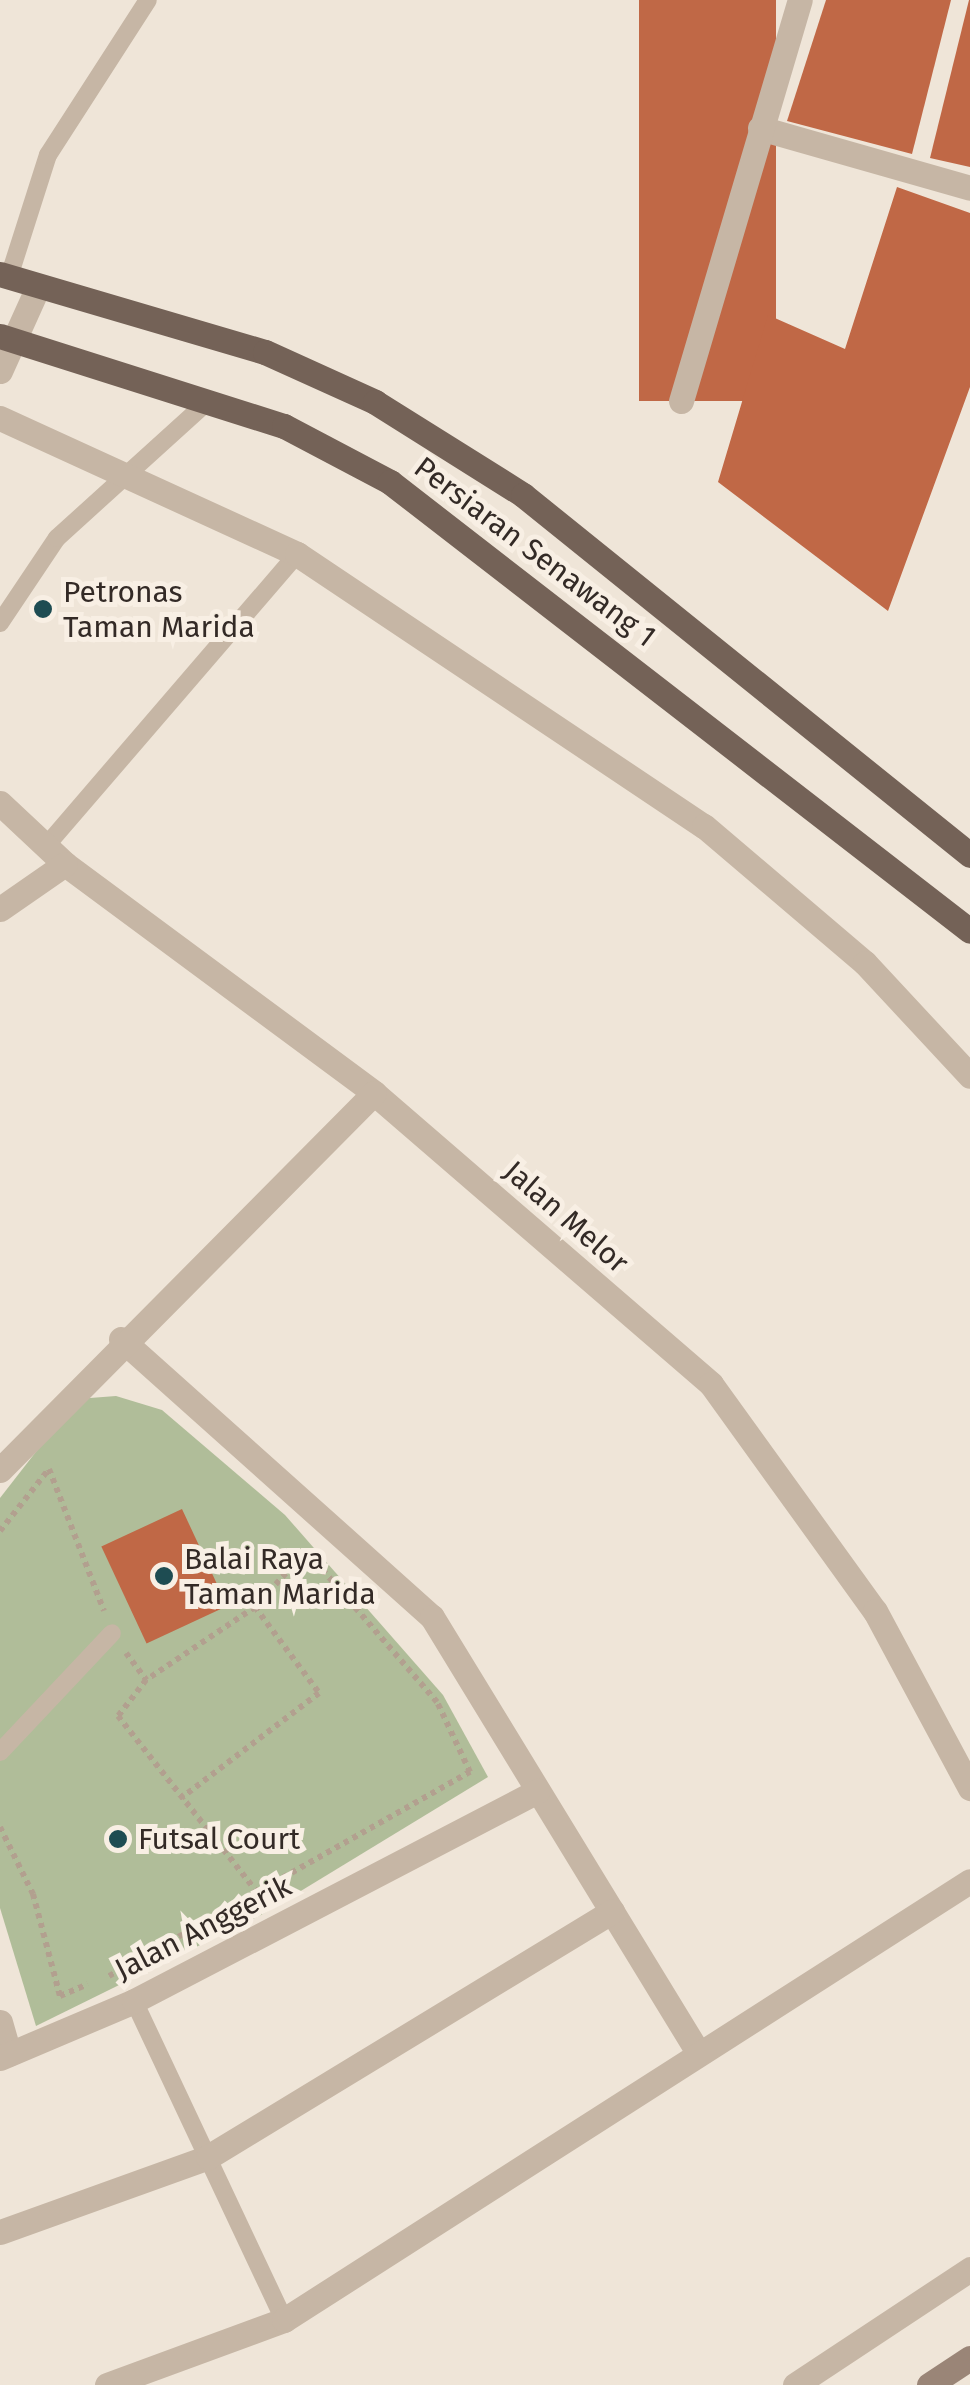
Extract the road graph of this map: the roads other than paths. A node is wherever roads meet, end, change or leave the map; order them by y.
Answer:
1 (148, 0) edge
2 (800, 0) edge
3 (760, 128) junction
4 (970, 188) edge
5 (4, 276) edge
6 (38, 286) junction
7 (10, 339) edge
8 (0, 371) edge
9 (209, 400) junction
10 (680, 401) dead end
11 (0, 418) edge
12 (130, 480) junction
13 (297, 554) junction
14 (0, 623) edge
15 (0, 803) edge
16 (55, 855) junction
17 (970, 855) edge
18 (0, 908) edge
19 (970, 931) edge
20 (970, 1076) edge
21 (374, 1093) junction
22 (121, 1339) junction
23 (0, 1470) edge
24 (112, 1633) road end
25 (0, 1752) edge
26 (970, 1788) edge
27 (538, 1791) junction
28 (970, 1880) edge
29 (612, 1912) junction
30 (134, 2001) junction
31 (0, 2022) edge
32 (696, 2049) junction
33 (4, 2056) edge
34 (208, 2156) junction
35 (0, 2232) edge
36 (970, 2270) edge
37 (284, 2320) junction
38 (970, 2358) edge
39 (107, 2385) edge
40 (795, 2385) edge
41 (930, 2385) edge

1 - 5 lane
2 - 3 street
3 - 4 street
3 - 10 street
5 - 6 main road, Persiaran Senawang 1
6 - 7 street
6 - 17 main road, Persiaran Senawang 1
7 - 8 street
7 - 9 main road, Persiaran Senawang 1
9 - 12 lane
9 - 19 main road, Persiaran Senawang 1
11 - 12 street
12 - 13 street
12 - 14 lane
13 - 16 lane
13 - 20 street
15 - 16 street, Jalan Melor
16 - 18 street
16 - 21 street, Jalan Melor
21 - 22 street
21 - 26 street, Jalan Melor
22 - 23 street
22 - 27 street
24 - 25 lane
27 - 29 street
27 - 30 street, Jalan Anggerik
28 - 32 street
29 - 32 street
29 - 34 street
30 - 33 street, Jalan Anggerik
30 - 34 lane
31 - 33 street
32 - 37 street
34 - 35 street
34 - 37 lane
36 - 40 street
37 - 39 street
38 - 41 street

